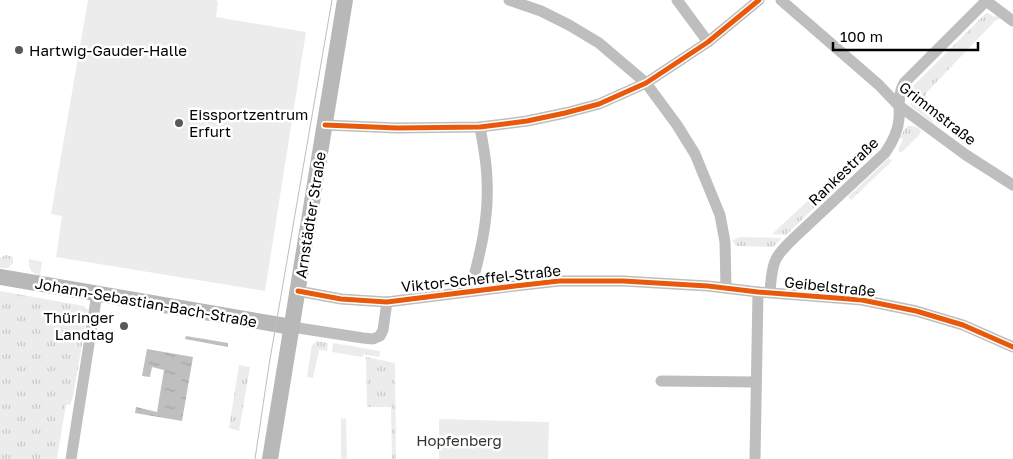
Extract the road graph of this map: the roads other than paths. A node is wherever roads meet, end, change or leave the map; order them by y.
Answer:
1 (345, 0) edge
2 (509, 0) edge
3 (677, 0) edge
4 (759, 0) edge
5 (781, 0) edge
6 (986, 0) edge
7 (1013, 21) edge
8 (708, 42) junction
9 (646, 83) junction
10 (898, 105) junction
11 (325, 125) junction
12 (480, 127) junction
13 (1013, 184) edge
14 (0, 277) edge
15 (726, 288) junction
16 (298, 291) junction
17 (470, 291) junction
18 (758, 292) junction
19 (770, 292) junction
20 (97, 293) junction
21 (387, 302) junction
22 (292, 327) junction
23 (1013, 347) edge
24 (661, 381) dead end
25 (756, 382) junction
26 (70, 459) edge
27 (270, 459) edge
28 (755, 459) edge

1 - 11 main road, Arnstädter Straße
2 - 9 street
3 - 8 street
4 - 8 street
5 - 10 street, Grimmstraße
6 - 7 street
6 - 10 street, Rankestraße
8 - 9 street
9 - 12 street
9 - 15 street
10 - 13 street, Grimmstraße
10 - 19 street, Rankestraße
11 - 12 street
11 - 16 main road, Arnstädter Straße
12 - 17 street
14 - 20 main road, Johann-Sebastian-Bach-Straße
15 - 17 street, Viktor-Scheffel-Straße
15 - 18 street, Viktor-Scheffel-Straße
16 - 21 street, Viktor-Scheffel-Straße
16 - 22 main road, Arnstädter Straße
17 - 21 street, Viktor-Scheffel-Straße
18 - 19 street, Geibelstraße
18 - 25 street
19 - 23 street, Geibelstraße
20 - 22 main road, Johann-Sebastian-Bach-Straße
20 - 26 street
21 - 22 street, Viktor-Scheffel-Straße
22 - 27 main road, Arnstädter Straße
24 - 25 street
25 - 28 street

